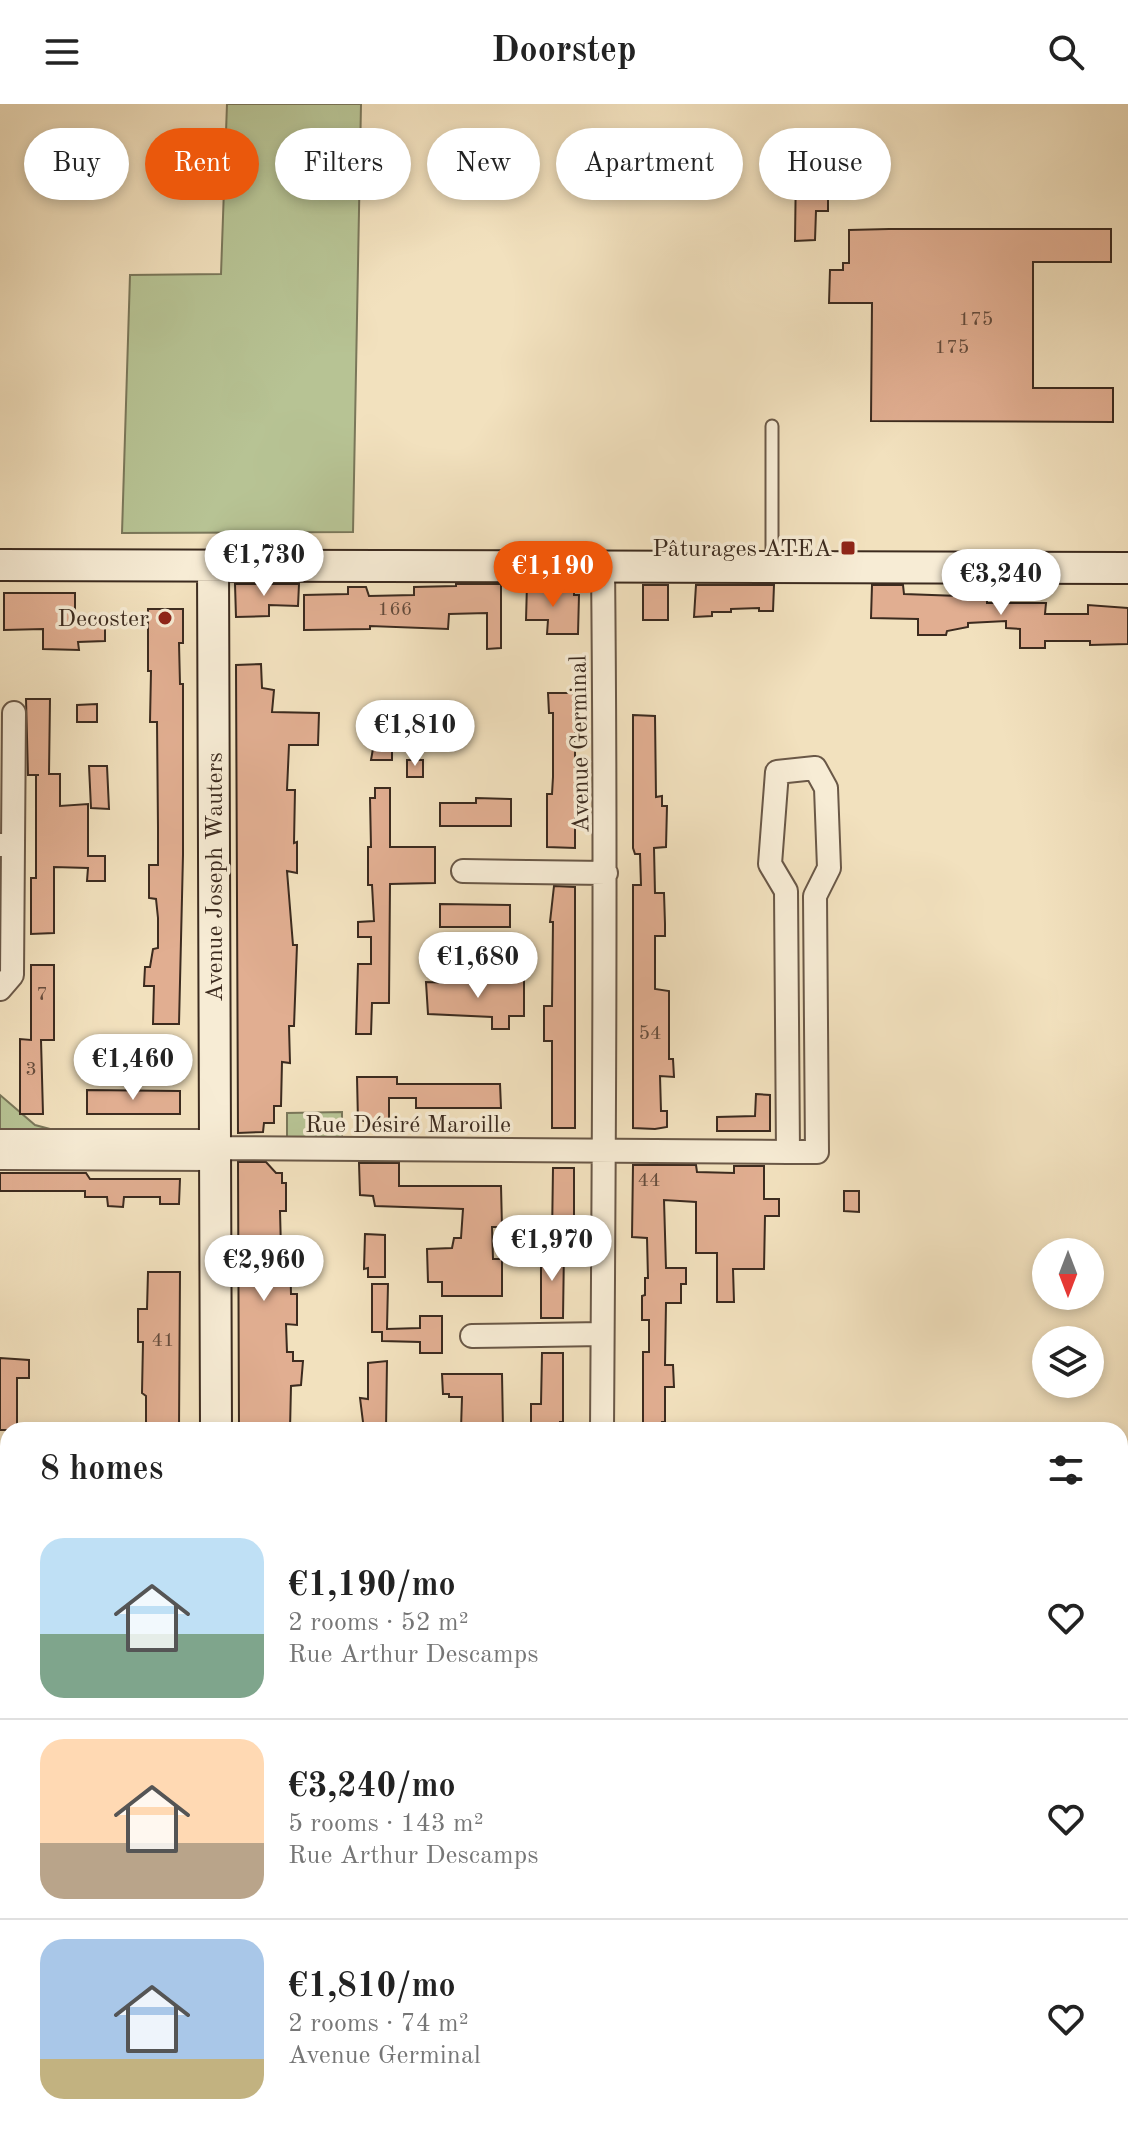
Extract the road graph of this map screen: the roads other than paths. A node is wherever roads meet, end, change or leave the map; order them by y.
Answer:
1 (772, 426) dead end
2 (213, 564) junction
3 (0, 565) edge
4 (603, 566) junction
5 (772, 567) junction
6 (1128, 568) edge
7 (14, 713) dead end
8 (6, 845) edge
9 (463, 871) dead end
10 (606, 873) junction
11 (0, 989) edge
12 (0, 1141) edge
13 (214, 1149) junction
14 (602, 1151) junction
15 (788, 1152) junction
16 (0, 1158) edge
17 (602, 1334) junction
18 (472, 1336) dead end
19 (216, 1422) edge
20 (602, 1422) edge

1 - 5 lane
2 - 3 street
2 - 4 street
2 - 13 street, Avenue Joseph Wauters
4 - 5 street
4 - 10 street, Avenue Germinal
5 - 6 street
7 - 8 street
8 - 11 street
9 - 10 street
10 - 14 street, Avenue Germinal
12 - 13 street
13 - 14 street, Rue Désiré Maroille
13 - 16 street
13 - 19 street, Avenue Joseph Wauters
14 - 15 street, Rue Désiré Maroille
14 - 17 street, Avenue Germinal
15 - 15 street
17 - 18 street
17 - 20 street, Avenue Germinal

